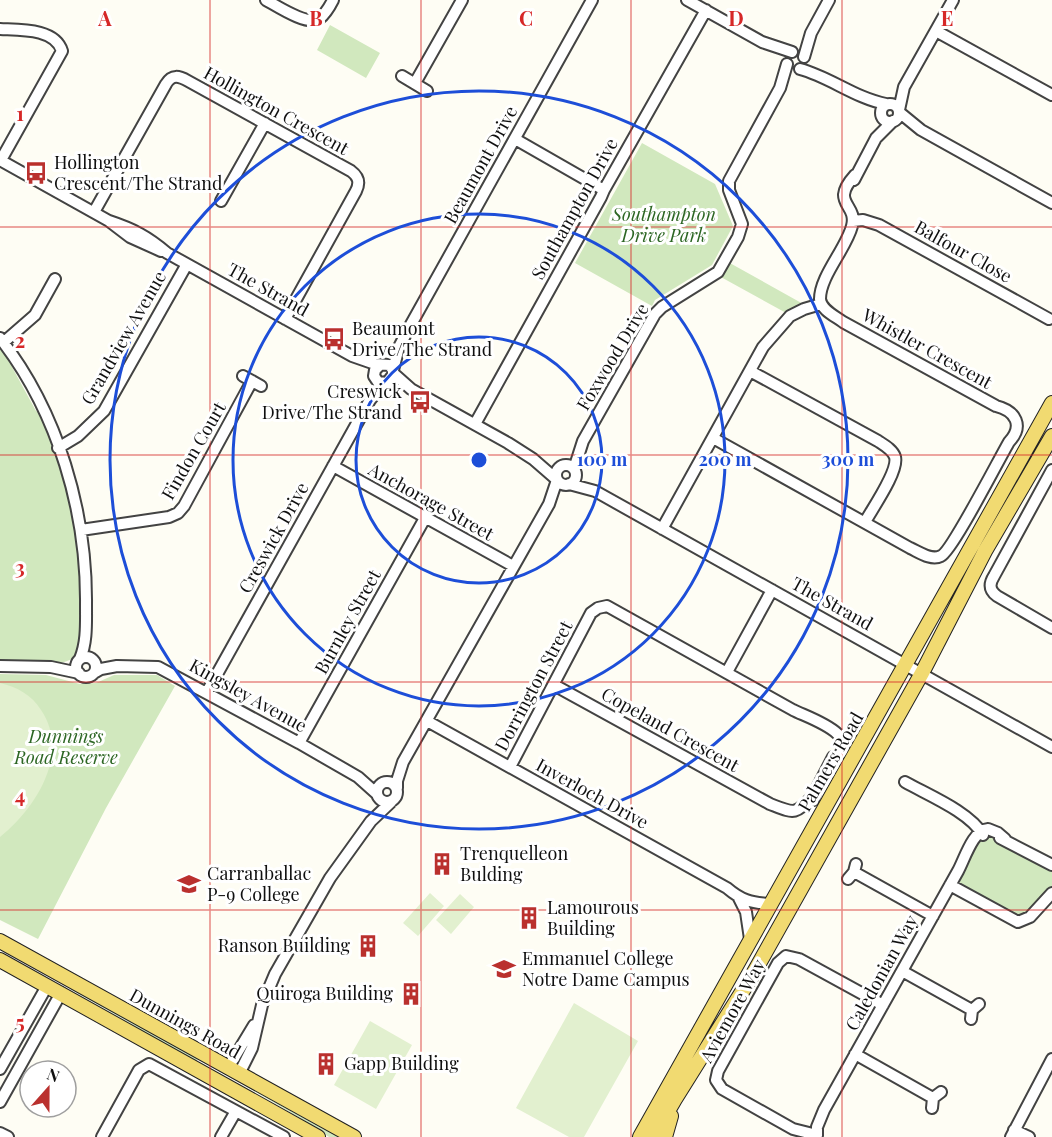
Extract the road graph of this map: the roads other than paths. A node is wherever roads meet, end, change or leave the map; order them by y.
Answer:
1 (266, 0) edge
2 (462, 0) edge
3 (592, 0) edge
4 (687, 0) edge
5 (829, 0) edge
6 (953, 0) edge
7 (332, 2) edge
8 (706, 10) junction
9 (0, 29) edge
10 (936, 31) junction
11 (796, 60) junction
12 (402, 76) dead end
13 (415, 83) junction
14 (904, 87) junction
15 (427, 91) dead end
16 (1052, 95) edge
17 (884, 109) junction
18 (897, 116) junction
19 (265, 123) junction
20 (876, 138) junction
21 (515, 139) junction
22 (1, 160) edge
23 (604, 189) junction
24 (221, 201) dead end
25 (1052, 203) edge
26 (94, 212) junction
27 (856, 220) junction
28 (187, 264) junction
29 (55, 279) dead end
30 (819, 304) junction
31 (285, 319) junction
32 (1049, 319) dead end
33 (2, 340) edge
34 (399, 347) junction
35 (352, 356) junction
36 (381, 365) junction
37 (750, 371) junction
38 (385, 377) junction
39 (252, 381) dead end
40 (1052, 403) edge
41 (475, 424) junction
42 (1052, 436) edge
43 (712, 438) junction
44 (583, 441) junction
45 (58, 448) junction
46 (533, 459) junction
47 (562, 465) junction
48 (333, 466) junction
49 (575, 470) junction
50 (1052, 470) edge
51 (562, 482) junction
52 (595, 492) junction
53 (425, 518) junction
54 (865, 522) junction
55 (662, 529) junction
56 (81, 530) junction
57 (513, 566) junction
58 (772, 590) junction
59 (603, 609) joint
60 (1052, 628) edge
61 (85, 659) junction
62 (906, 665) junction
63 (0, 666) edge
64 (117, 666) junction
65 (51, 667) junction
66 (727, 672) junction
67 (79, 673) junction
68 (93, 673) junction
69 (922, 673) junction
70 (554, 685) junction
71 (207, 692) junction
72 (427, 721) junction
73 (299, 743) junction
74 (1052, 747) edge
75 (403, 762) junction
76 (510, 767) junction
77 (358, 777) junction
78 (904, 781) dead end
79 (383, 783) junction
80 (397, 788) junction
81 (377, 795) junction
82 (391, 802) junction
83 (371, 821) junction
84 (982, 832) junction
85 (1052, 865) edge
86 (853, 872) dead end
87 (950, 885) junction
88 (1052, 893) edge
89 (739, 898) junction
90 (770, 904) junction
91 (933, 916) junction
92 (750, 939) junction
93 (0, 941) edge
94 (0, 960) edge
95 (902, 971) junction
96 (57, 972) junction
97 (69, 980) junction
98 (47, 986) junction
99 (61, 993) junction
100 (883, 1005) junction
101 (974, 1011) dead end
102 (855, 1054) junction
103 (1052, 1059) edge
104 (0, 1069) edge
105 (234, 1071) junction
106 (225, 1085) junction
107 (675, 1099) junction
108 (935, 1099) dead end
109 (0, 1102) edge
110 (236, 1110) junction
111 (0, 1132) edge
112 (1012, 1133) edge
113 (815, 1136) edge
114 (8, 1137) edge
115 (102, 1137) edge
116 (221, 1137) edge
117 (284, 1137) edge
118 (318, 1137) edge
119 (354, 1137) edge
120 (640, 1137) edge
121 (653, 1137) edge
122 (665, 1137) edge
123 (1029, 1137) edge

1 - 7 street
2 - 13 street
3 - 21 street, Beaumont Drive
4 - 8 street
5 - 11 street, Foxwood Drive
6 - 10 street
8 - 11 street
8 - 23 street, Southampton Drive
9 - 22 street
10 - 14 street
10 - 16 street
11 - 17 street
11 - 44 street, Foxwood Drive
12 - 13 street
13 - 15 street
14 - 17 street
14 - 18 street
17 - 18 street
17 - 18 street
17 - 20 street
18 - 20 street
18 - 25 street
19 - 24 street
19 - 26 street, Hollington Crescent
19 - 31 street, Hollington Crescent
20 - 27 street
21 - 23 street
21 - 34 street, Beaumont Drive
22 - 26 street, The Strand
23 - 41 street, Southampton Drive
26 - 28 street, The Strand
27 - 30 street
27 - 32 street, Balfour Close
28 - 31 street, The Strand
28 - 45 street, Grandview Avenue
29 - 33 street
30 - 37 street
30 - 54 street, Whistler Crescent
31 - 35 street, The Strand
33 - 45 street
34 - 36 street, Beaumont Drive
34 - 38 street, Beaumont Drive
35 - 36 street, The Strand
35 - 38 street, The Strand
36 - 38 street, The Strand
37 - 43 street
37 - 54 street
38 - 41 street, The Strand
38 - 48 street, Creswick Drive
39 - 56 street, Findon Court
40 - 62 main road, Palmers Road
41 - 46 street, The Strand
42 - 69 main road, Palmers Road
43 - 54 street, Whistler Crescent
43 - 55 street
44 - 47 street, Foxwood Drive
44 - 49 street, Foxwood Drive
45 - 56 street
46 - 47 street, The Strand
46 - 51 street, The Strand
47 - 49 street
47 - 51 street
48 - 53 street, Anchorage Street
48 - 71 street, Creswick Drive
49 - 51 street
49 - 52 street, The Strand
50 - 60 street
51 - 52 street, The Strand
51 - 57 street
52 - 55 street, The Strand
53 - 57 street, Anchorage Street
53 - 73 street, Burnley Street
55 - 58 street, The Strand
56 - 61 street
57 - 72 street
58 - 62 street, The Strand
58 - 66 street
59 - 66 street, Copeland Crescent
59 - 70 street, Dorrington Street
61 - 64 street, Kingsley Avenue
61 - 65 street, Kingsley Avenue
61 - 67 street
61 - 68 street
62 - 69 street, The Strand
62 - 90 main road, Palmers Road
63 - 65 street, Kingsley Avenue
64 - 68 street, Kingsley Avenue
64 - 71 street, Kingsley Avenue
65 - 67 street, Kingsley Avenue
66 - 70 street, Copeland Crescent
67 - 68 street
69 - 74 street, The Strand
69 - 107 main road, Palmers Road
70 - 76 street, Dorrington Street
71 - 73 street, Kingsley Avenue
72 - 75 street
72 - 76 street, Inverloch Drive
73 - 77 street, Kingsley Avenue
75 - 79 street
75 - 80 street
76 - 89 street, Inverloch Drive
77 - 79 street, Kingsley Avenue
77 - 81 street, Kingsley Avenue
78 - 84 street
79 - 80 street
79 - 81 street
80 - 82 street
81 - 82 street
81 - 83 street
82 - 83 street
83 - 105 street
84 - 85 street
84 - 87 street, Caledonian Way
86 - 91 street
87 - 88 street
87 - 91 street, Caledonian Way
89 - 90 street, Inverloch Drive
89 - 92 street
90 - 92 main road, Palmers Road
91 - 95 street, Caledonian Way
92 - 120 main road, Palmers Road
93 - 96 main road, Dunnings Road
94 - 98 main road, Dunnings Road
95 - 100 street, Caledonian Way
95 - 101 street
96 - 97 main road, Dunnings Road
96 - 98 main road
97 - 99 main road
97 - 105 main road, Dunnings Road
98 - 99 main road, Dunnings Road
98 - 104 street
99 - 106 main road, Dunnings Road
99 - 109 street
100 - 102 street, Caledonian Way
100 - 113 street, Aviemore Way
102 - 108 street
102 - 113 street, Caledonian Way
103 - 112 street
105 - 106 main road
105 - 119 main road, Dunnings Road
106 - 118 main road, Dunnings Road
107 - 121 main road, Palmers Road
107 - 122 main road
110 - 115 street
110 - 116 street
110 - 117 street
111 - 114 street
112 - 123 street

